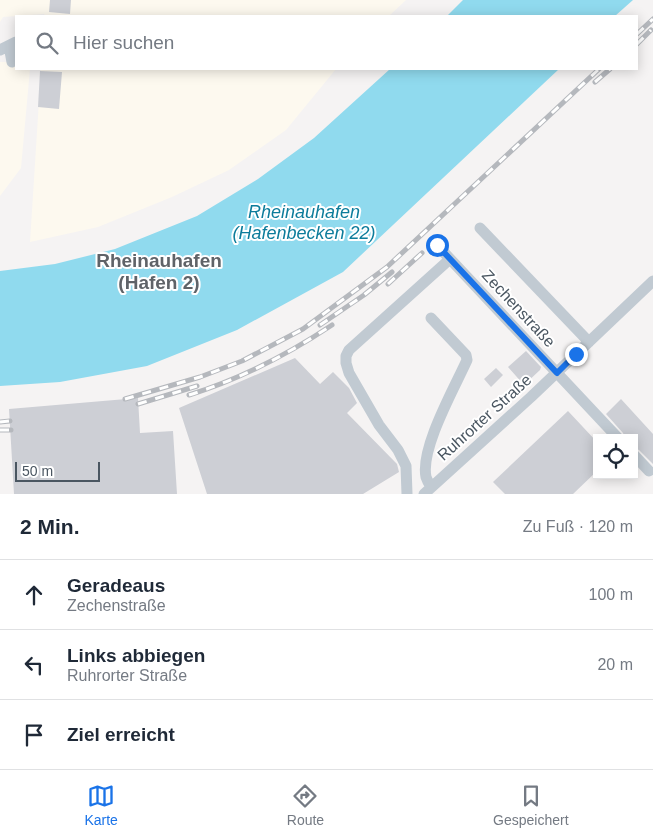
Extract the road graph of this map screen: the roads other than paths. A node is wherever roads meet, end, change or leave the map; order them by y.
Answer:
1 (6, 45) edge
2 (12, 62) dead end
3 (480, 228) dead end
4 (437, 245) dead end
5 (450, 259) junction
6 (653, 281) edge
7 (432, 318) dead end
8 (589, 342) junction
9 (557, 373) junction
10 (614, 434) edge
11 (638, 459) edge
12 (649, 471) dead end
13 (427, 491) edge
14 (407, 494) edge

1 - 2 street
3 - 8 street
4 - 5 street, Zechenstraße
5 - 9 street, Zechenstraße
5 - 14 street
6 - 8 street, Ruhrorter Straße
7 - 13 street
8 - 9 street, Ruhrorter Straße
9 - 10 street, Zechenstraße
9 - 13 street, Ruhrorter Straße
11 - 12 street

